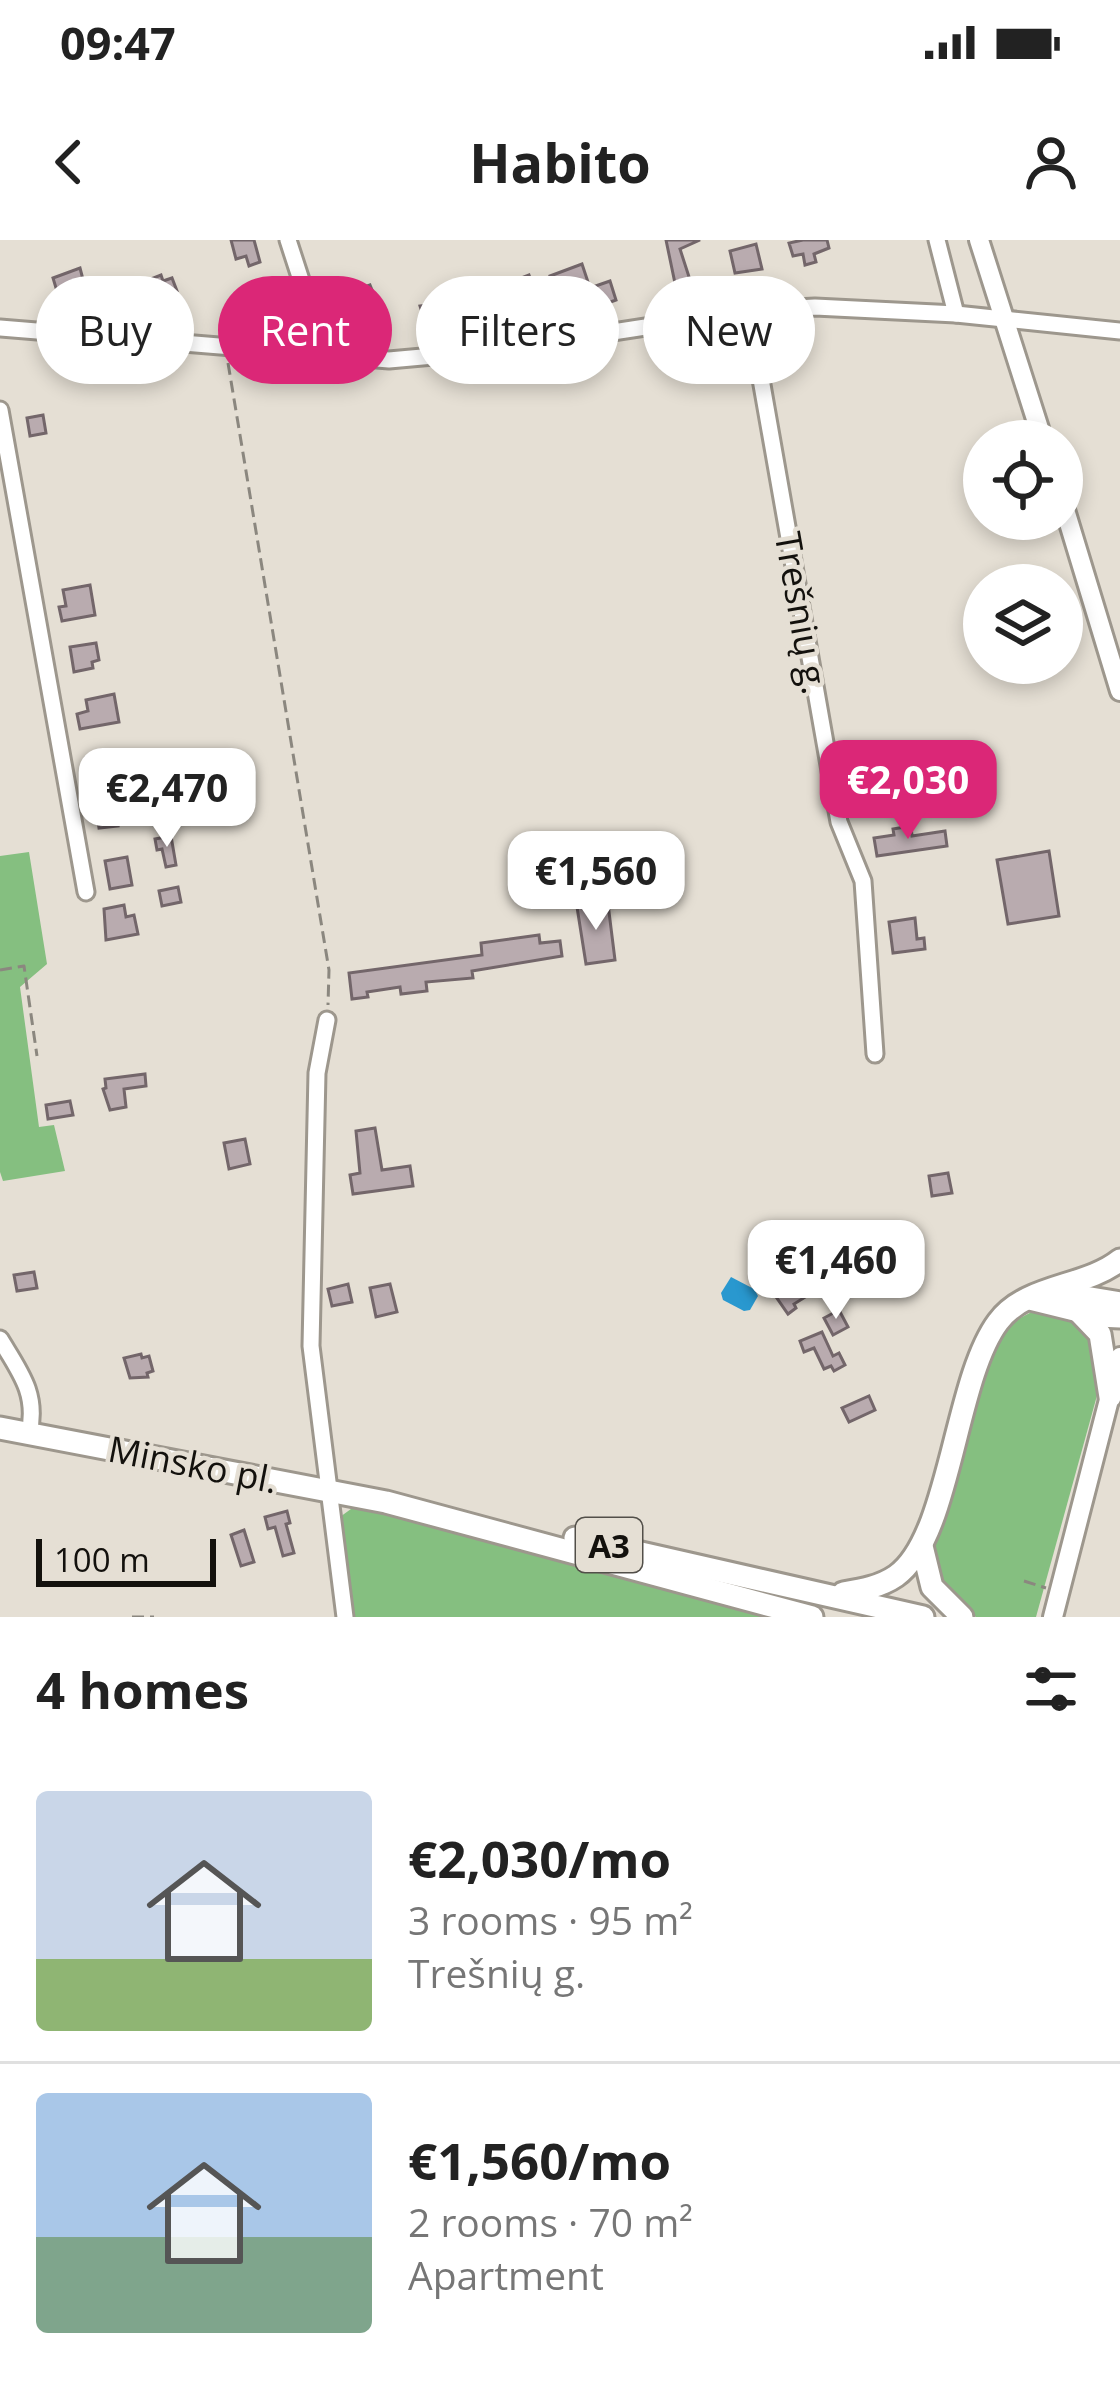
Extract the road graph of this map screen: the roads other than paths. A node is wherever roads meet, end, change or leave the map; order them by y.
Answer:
1 (288, 240) edge
2 (937, 240) edge
3 (980, 240) edge
4 (300, 276) edge
5 (815, 308) edge
6 (956, 314) junction
7 (1004, 319) junction
8 (643, 327) edge
9 (0, 328) edge
10 (1120, 331) edge
11 (218, 348) edge
12 (392, 360) edge
13 (761, 384) edge
14 (0, 410) edge
15 (1036, 420) edge
16 (1074, 540) edge
17 (1120, 691) edge
18 (86, 892) dead end
19 (327, 1020) road end
20 (875, 1054) dead end
21 (1120, 1260) edge
22 (1038, 1295) junction
23 (1120, 1303) edge
24 (1078, 1311) junction
25 (1120, 1317) edge
26 (0, 1339) edge
27 (1120, 1357) edge
28 (1110, 1397) junction
29 (0, 1428) edge
30 (29, 1433) junction
31 (331, 1490) junction
32 (386, 1502) junction
33 (922, 1546) junction
34 (831, 1595) junction
35 (345, 1617) edge
36 (812, 1617) edge
37 (922, 1617) edge
38 (962, 1617) edge
39 (1053, 1617) edge

1 - 4 street
2 - 6 street
3 - 7 main road
5 - 6 street
6 - 7 street
7 - 10 street
7 - 15 main road
8 - 12 street
9 - 11 street
13 - 20 street, Trešnių g.
14 - 18 street
16 - 17 main road
19 - 31 street
21 - 22 highway
22 - 23 highway
22 - 24 highway
22 - 33 highway
24 - 25 highway
24 - 28 highway
26 - 30 street
27 - 28 main road
28 - 39 main road
29 - 30 highway, Minsko pl. / A3
30 - 31 highway, Minsko pl. / A3
31 - 32 highway, Minsko pl. / A3
31 - 35 street
32 - 34 highway, Minsko pl. / A3
32 - 36 highway, Minsko pl. / A3
33 - 34 highway
33 - 38 highway
34 - 37 highway, Minsko pl. / A3

